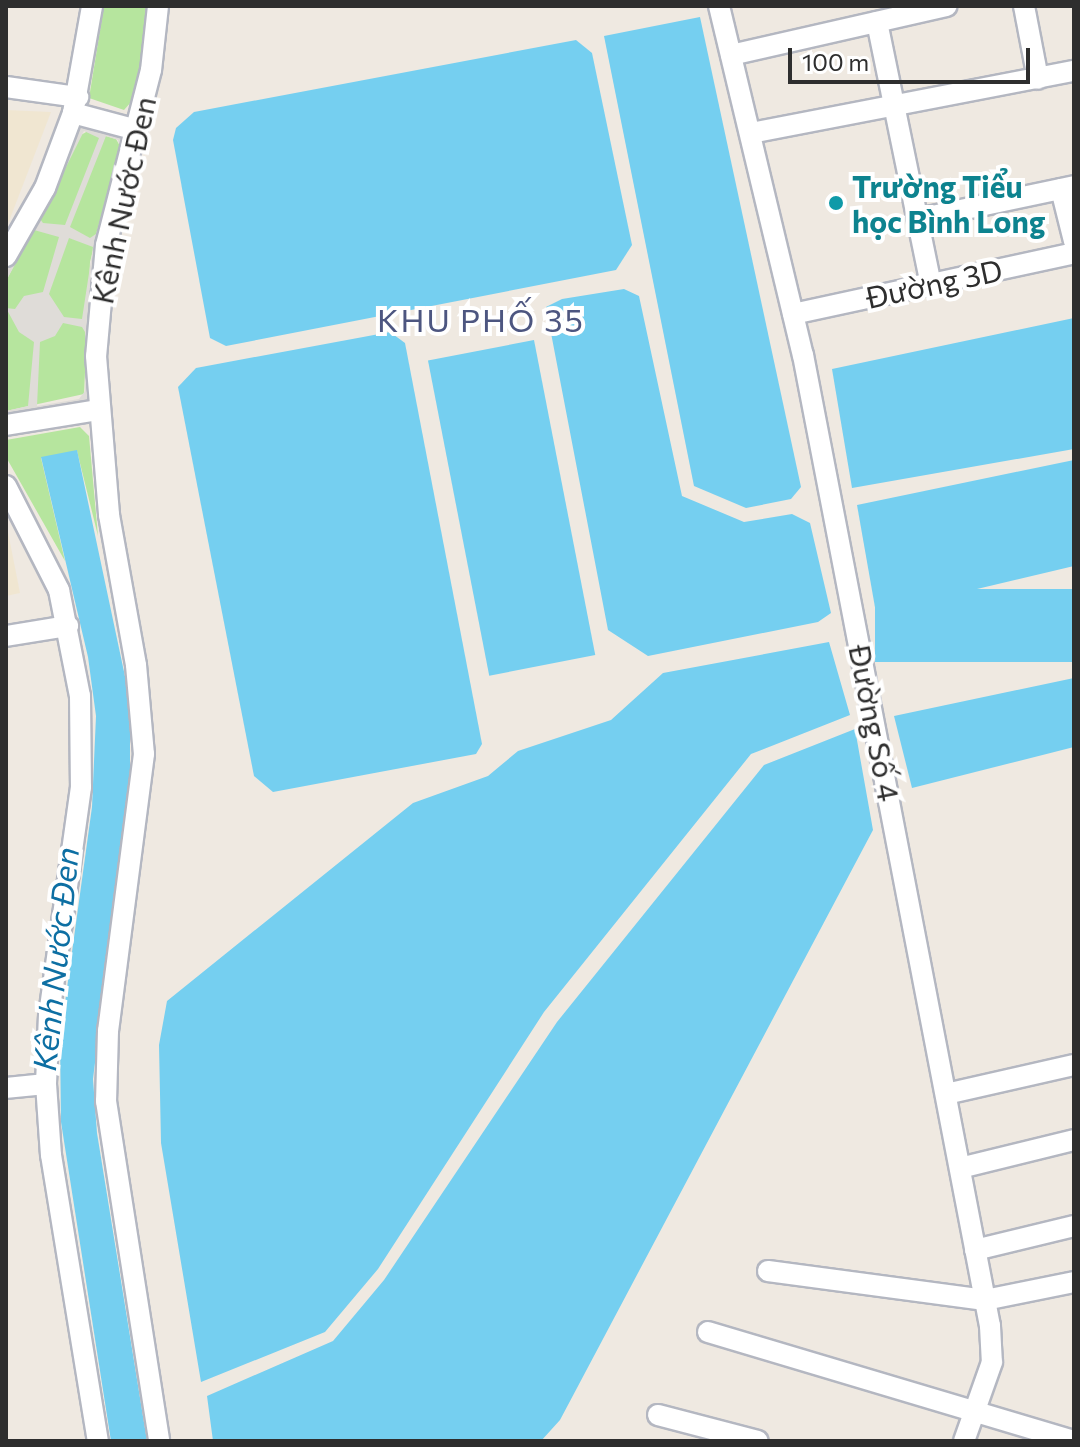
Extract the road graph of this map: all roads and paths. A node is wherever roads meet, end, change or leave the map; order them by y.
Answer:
1 (92, 6) edge
2 (158, 6) edge
3 (719, 6) edge
4 (947, 6) edge
5 (1024, 6) edge
6 (877, 22) junction
7 (731, 55) junction
8 (1074, 71) edge
9 (1038, 79) junction
10 (6, 87) edge
11 (895, 104) junction
12 (75, 105) junction
13 (137, 130) junction
14 (751, 133) junction
15 (1068, 188) edge
16 (918, 219) junction
17 (1074, 241) edge
18 (1074, 253) edge
19 (6, 256) edge
20 (931, 284) junction
21 (793, 314) junction
22 (99, 410) junction
23 (6, 425) edge
24 (6, 486) edge
25 (68, 626) junction
26 (6, 636) edge
27 (1074, 1065) edge
28 (46, 1084) junction
29 (6, 1088) edge
30 (946, 1094) junction
31 (1074, 1140) edge
32 (960, 1168) junction
33 (1074, 1226) edge
34 (975, 1250) junction
35 (768, 1271) dead end
36 (1074, 1282) edge
37 (985, 1300) junction
38 (708, 1332) dead end
39 (978, 1409) junction
40 (658, 1415) dead end
41 (98, 1441) edge
42 (159, 1441) edge
43 (758, 1441) edge
44 (964, 1441) edge
45 (1073, 1441) edge

1 - 12 street
2 - 13 street, Kênh Nước Đen
3 - 7 street, Đường Số 4
4 - 6 street
5 - 9 street
6 - 7 street
6 - 11 street
7 - 14 street, Đường Số 4
8 - 9 street
9 - 11 street
10 - 12 street
11 - 14 street
11 - 16 street
12 - 13 street
12 - 19 street
13 - 22 street, Kênh Nước Đen
14 - 21 street, Đường Số 4
15 - 16 street
15 - 17 street
16 - 20 street
18 - 20 street, Đường 3D
20 - 21 street, Đường 3D
21 - 30 street, Đường Số 4
22 - 23 street
22 - 42 street, Kênh Nước Đen
24 - 25 street
25 - 26 street
25 - 28 street
27 - 30 street
28 - 29 street
28 - 41 street
30 - 32 street, Đường Số 4
31 - 32 street
32 - 34 street, Đường Số 4
33 - 34 street
34 - 37 street, Đường Số 4
35 - 37 street
36 - 37 street
37 - 39 street, Đường Số 4
38 - 39 street
39 - 44 street, Đường Số 4
39 - 45 street
40 - 43 street

